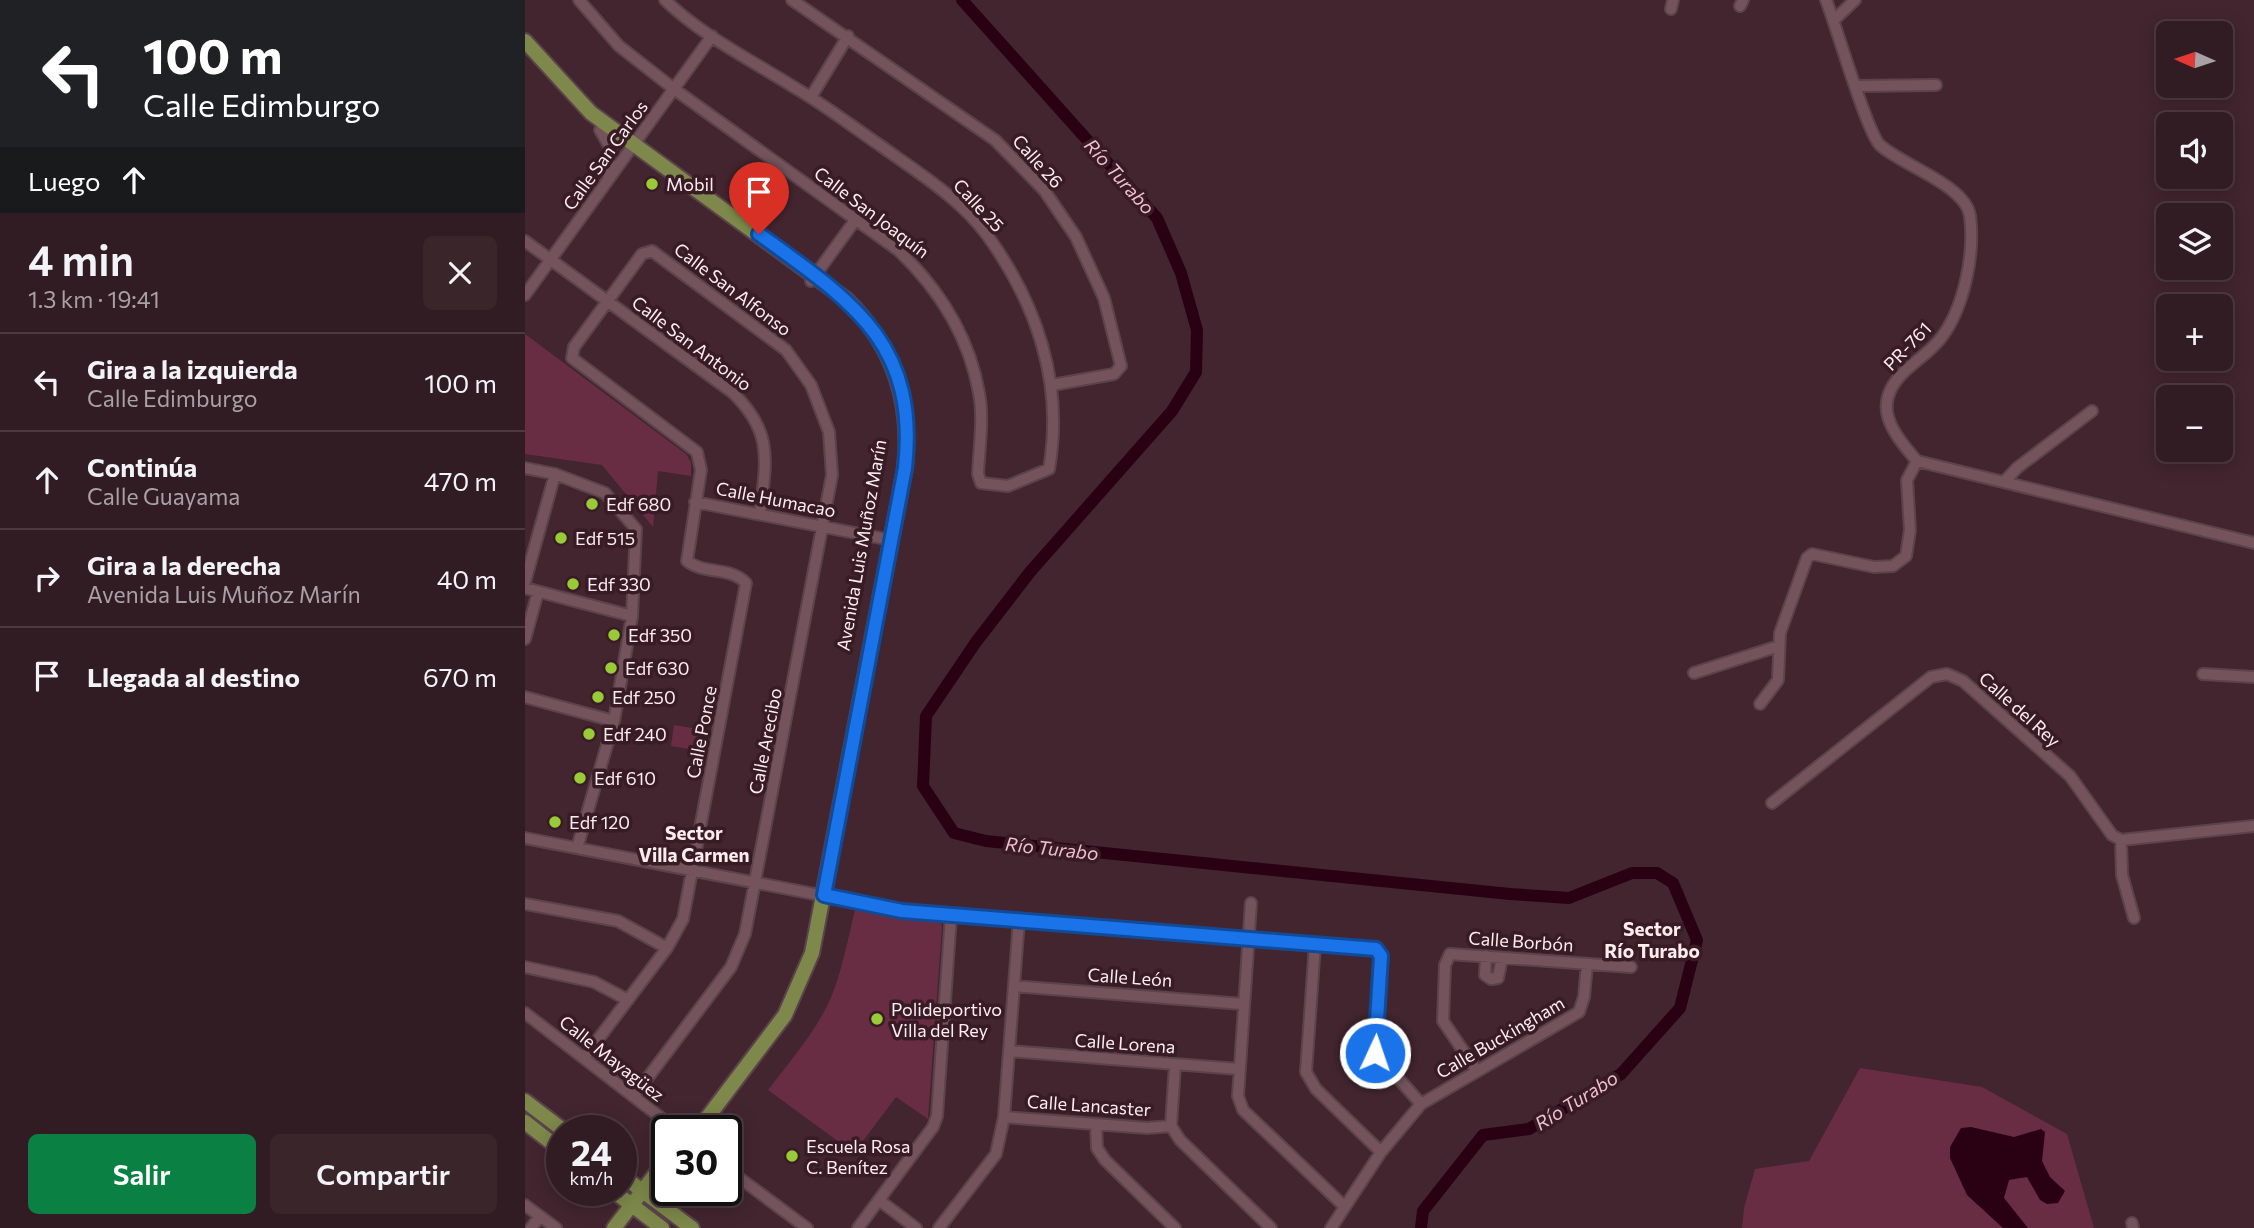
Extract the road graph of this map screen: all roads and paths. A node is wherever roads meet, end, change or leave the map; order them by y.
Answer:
1 (579, 0) edge
2 (665, 0) edge
3 (792, 0) edge
4 (1826, 0) edge
5 (1855, 0) edge
6 (1834, 20) junction
7 (712, 36) junction
8 (848, 36) junction
9 (527, 52) edge
10 (1936, 85) dead end
11 (1857, 86) junction
12 (674, 89) junction
13 (811, 97) junction
14 (600, 130) junction
15 (632, 148) junction
16 (607, 182) junction
17 (856, 219) junction
18 (525, 241) edge
19 (550, 260) junction
20 (813, 278) junction
21 (525, 295) edge
22 (607, 302) junction
23 (1052, 384) junction
24 (2092, 411) dead end
25 (978, 460) joint
26 (1917, 461) junction
27 (525, 468) edge
28 (555, 474) junction
29 (2004, 482) junction
30 (695, 502) junction
31 (760, 514) junction
32 (823, 526) junction
33 (888, 539) junction
34 (2254, 542) edge
35 (525, 582) edge
36 (525, 588) edge
37 (538, 592) junction
38 (632, 616) junction
39 (525, 639) edge
40 (1779, 646) junction
41 (1694, 673) dead end
42 (2203, 674) dead end
43 (2254, 677) edge
44 (525, 697) edge
45 (1760, 704) dead end
46 (614, 721) junction
47 (1772, 803) dead end
48 (2254, 826) edge
49 (525, 838) edge
50 (2121, 840) junction
51 (577, 848) junction
52 (692, 870) junction
53 (756, 883) junction
54 (821, 894) junction
55 (1251, 903) dead end
56 (525, 904) edge
57 (951, 915) junction
58 (2134, 918) dead end
59 (1019, 920) junction
60 (1248, 938) junction
61 (1315, 944) junction
62 (667, 948) junction
63 (1486, 956) junction
64 (1501, 958) junction
65 (1587, 964) junction
66 (525, 967) edge
67 (1631, 967) dead end
68 (1014, 986) junction
69 (628, 1000) junction
70 (1243, 1004) junction
71 (525, 1013) edge
72 (1009, 1051) junction
73 (584, 1058) junction
74 (1175, 1065) junction
75 (1238, 1069) junction
76 (1478, 1072) junction
77 (634, 1096) junction
78 (525, 1101) edge
79 (1421, 1104) junction
80 (658, 1115) edge
81 (699, 1115) edge
82 (709, 1115) edge
83 (546, 1117) edge
84 (1004, 1117) junction
85 (525, 1122) edge
86 (1096, 1125) junction
87 (1171, 1126) junction
88 (546, 1138) edge
89 (1381, 1152) junction
90 (742, 1180) edge
91 (651, 1184) edge
92 (637, 1187) edge
93 (651, 1187) edge
94 (645, 1193) junction
95 (879, 1199) junction
96 (525, 1205) edge
97 (634, 1207) junction
98 (1345, 1207) junction
99 (540, 1216) junction
100 (531, 1228) edge
101 (556, 1228) edge
102 (614, 1228) edge
103 (623, 1228) edge
104 (662, 1228) edge
105 (692, 1228) edge
106 (807, 1228) edge
107 (857, 1228) edge
108 (916, 1228) edge
109 (939, 1228) edge
110 (1175, 1228) edge
111 (1271, 1228) edge
112 (1331, 1228) edge

1 - 12 street, Calle San Joaquín
2 - 7 street, Calle 25
3 - 8 street, Calle 26
4 - 6 street, PR-761 / PR-761
5 - 6 street
6 - 11 street, PR-761 / PR-761
7 - 12 street, Calle San Carlos
7 - 13 street, Calle 25
8 - 13 street
8 - 23 street, Calle 26
9 - 14 main road, Avenida Luis Muñoz Marín
9 - 15 main road, Avenida Luis Muñoz Marín
10 - 11 street
11 - 26 street, PR-761 / PR-761
12 - 15 street, Calle San Carlos
12 - 17 street, Calle San Joaquín
13 - 23 street, Calle 25
14 - 15 main road, Avenida Luis Muñoz Marín
14 - 16 street
15 - 16 street, Calle San Carlos
15 - 20 main road, Avenida Luis Muñoz Marín
16 - 19 street, Calle San Carlos
17 - 20 street
17 - 25 street, Calle San Joaquín
18 - 19 street, Calle San Antonio
19 - 21 street, Calle San Carlos
19 - 22 street, Calle San Antonio
20 - 33 main road, Avenida Luis Muñoz Marín
22 - 30 street, Calle Ponce
22 - 31 street, Calle San Antonio
22 - 32 street, Calle San Alfonso
23 - 25 street, Calle 25
24 - 29 street
26 - 29 street
26 - 40 street
27 - 28 street
28 - 35 street
28 - 38 street
29 - 34 street
30 - 31 street, Calle Humacao
30 - 52 street, Calle Ponce
31 - 32 street, Calle Humacao
32 - 33 street, Calle Humacao
32 - 53 street, Calle Arecibo
33 - 54 main road, Avenida Luis Muñoz Marín
36 - 37 street
37 - 38 street
37 - 39 street
38 - 46 street
40 - 41 street
40 - 45 street
42 - 43 street
44 - 46 street
46 - 51 street
47 - 50 street, Calle del Rey
48 - 50 street
49 - 51 street
50 - 58 street
51 - 52 street
52 - 53 street
52 - 62 street, Calle Ponce
53 - 54 street
53 - 77 street, Calle Arecibo
54 - 57 street
54 - 81 main road, Avenida Luis Muñoz Marín
54 - 82 main road, Avenida Luis Muñoz Marín
55 - 60 street
56 - 62 street
57 - 59 street
57 - 95 street
59 - 60 street
59 - 68 street
60 - 61 street
60 - 70 street
61 - 79 street
61 - 89 street
62 - 69 street, Calle Ponce
63 - 64 street, Calle Borbón
63 - 64 street
63 - 76 street, Calle Borbón
64 - 65 street, Calle Borbón
65 - 67 street, Calle Borbón
65 - 76 street, Calle Buckingham
66 - 69 street
68 - 70 street, Calle León
68 - 72 street
69 - 73 street, Calle Ponce
70 - 75 street
71 - 73 street, Calle Mayagüez
72 - 74 street, Calle Lorena
72 - 84 street
73 - 77 street, Calle Mayagüez
74 - 75 street, Calle Lorena
74 - 87 street
75 - 98 street
76 - 79 street, Calle Buckingham
77 - 80 street, Calle Mayagüez
78 - 83 main road
79 - 89 street, Calle Buckingham
84 - 86 street, Calle Lancaster
84 - 109 street
85 - 88 main road
86 - 87 street, Calle Lancaster
86 - 110 street
87 - 111 street
89 - 98 street, Calle Buckingham
90 - 106 street
91 - 94 main road
92 - 94 main road
93 - 94 main road
94 - 97 main road
94 - 105 main road
95 - 107 street
95 - 108 street
96 - 99 street
97 - 102 main road
97 - 103 main road
97 - 104 main road
98 - 112 street, Calle Buckingham
99 - 100 street
99 - 101 street

